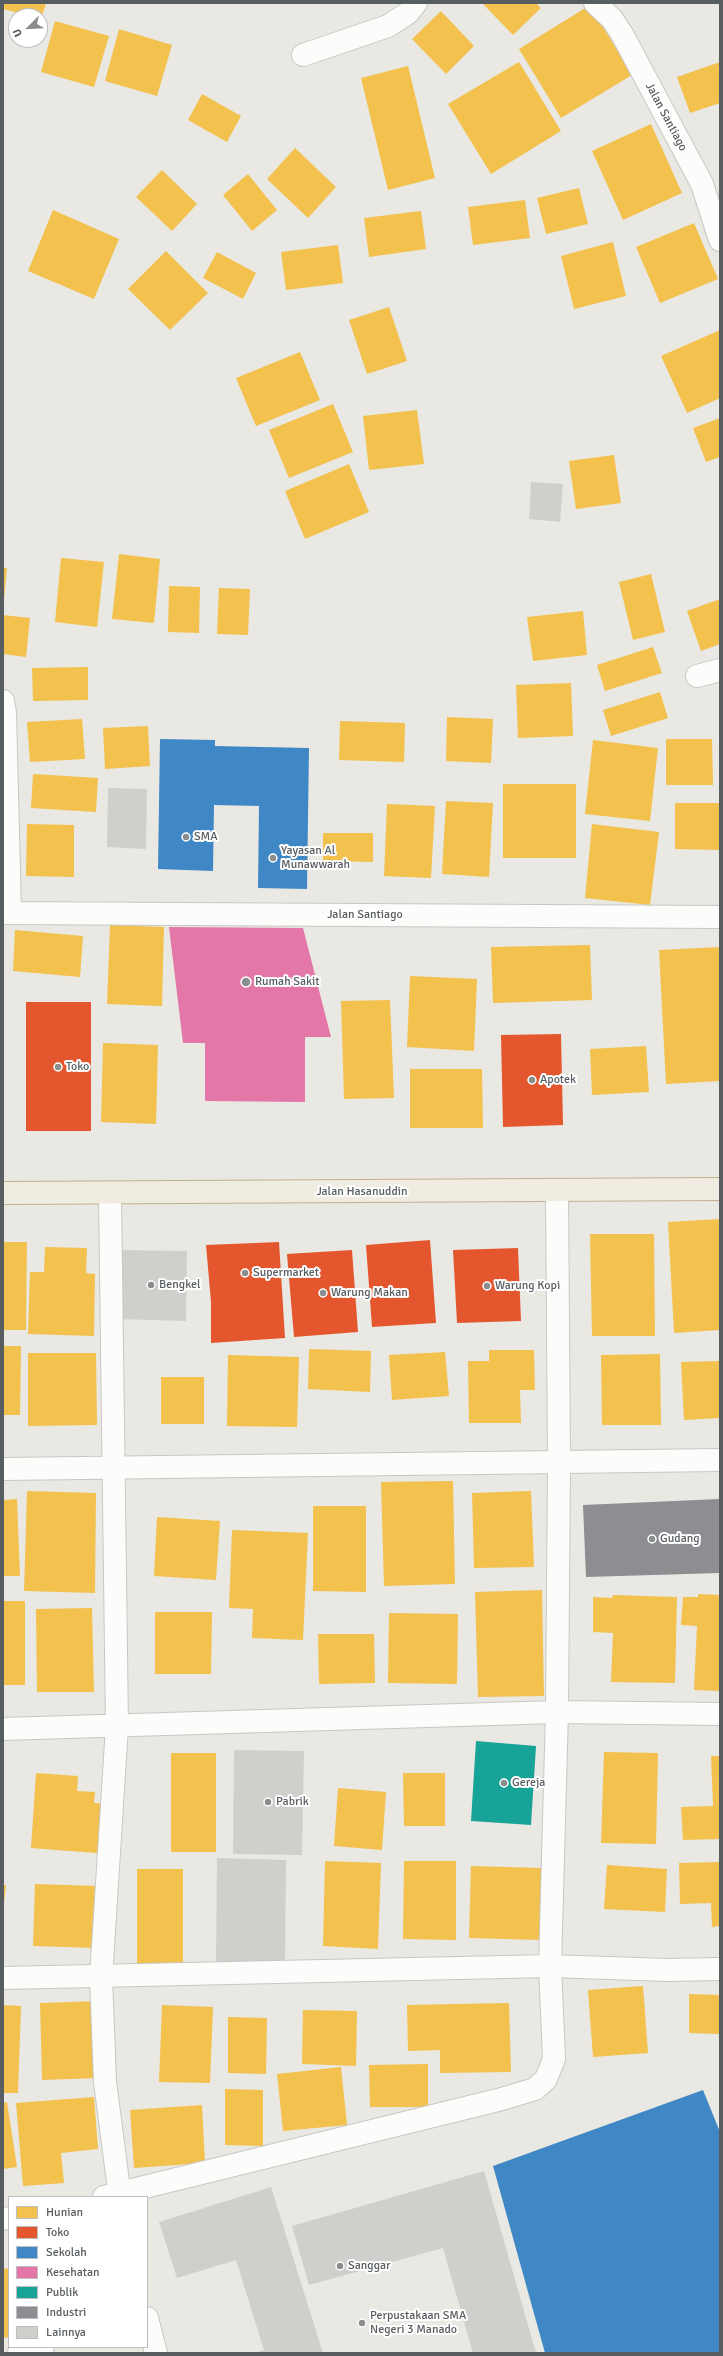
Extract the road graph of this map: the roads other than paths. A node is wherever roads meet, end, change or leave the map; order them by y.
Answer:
1 (416, 3) edge
2 (595, 3) edge
3 (303, 55) dead end
4 (720, 240) edge
5 (720, 670) edge
6 (697, 676) dead end
7 (3, 701) edge
8 (7, 913) edge
9 (720, 917) edge
10 (720, 1188) edge
11 (557, 1190) junction
12 (3, 1193) edge
13 (110, 1194) junction
14 (720, 1460) edge
15 (559, 1464) junction
16 (114, 1468) junction
17 (3, 1469) edge
18 (557, 1712) junction
19 (720, 1714) edge
20 (117, 1727) junction
21 (3, 1729) edge
22 (550, 1966) junction
23 (720, 1969) edge
24 (101, 1977) junction
25 (3, 1978) edge
26 (114, 2196) edge
27 (148, 2324) edge
28 (39, 2348) edge
29 (19, 2353) edge
30 (156, 2353) edge

1 - 3 street
2 - 4 street, Jalan Santiago
5 - 6 street
7 - 8 street
8 - 9 street, Jalan Santiago
10 - 11 highway, Jalan Hasanuddin
11 - 13 highway, Jalan Hasanuddin
11 - 15 street
12 - 13 highway, Jalan Hasanuddin
13 - 16 street
14 - 15 street
15 - 16 street
15 - 18 street
16 - 17 street
16 - 20 street
18 - 19 street
18 - 20 street
18 - 22 street
20 - 21 street
20 - 24 street
22 - 23 street
22 - 24 street
22 - 26 street
24 - 25 street
24 - 26 street
27 - 30 street
28 - 29 street

